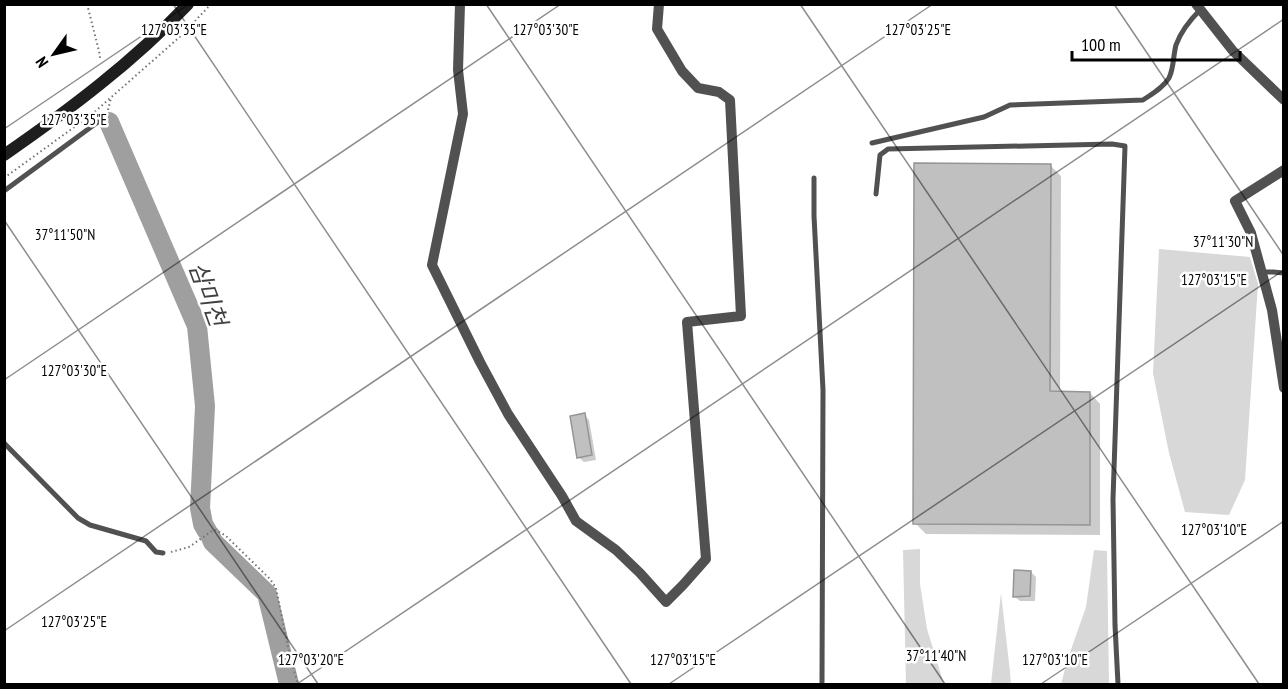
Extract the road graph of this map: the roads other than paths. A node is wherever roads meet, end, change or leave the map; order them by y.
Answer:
1 (188, 4) edge
2 (460, 4) edge
3 (659, 4) edge
4 (1198, 7) edge
5 (1284, 100) edge
6 (106, 116) road end
7 (872, 143) dead end
8 (4, 155) edge
9 (1284, 170) edge
10 (814, 178) dead end
11 (4, 191) edge
12 (876, 194) dead end
13 (1262, 273) junction
14 (1284, 273) edge
15 (1284, 388) edge
16 (4, 443) edge
17 (164, 553) road end
18 (822, 684) edge
19 (1118, 684) edge

1 - 8 street
2 - 3 street
4 - 5 street
4 - 7 lane
6 - 11 lane
9 - 13 street
10 - 18 lane
12 - 19 lane
13 - 14 lane
13 - 15 street
16 - 17 lane

